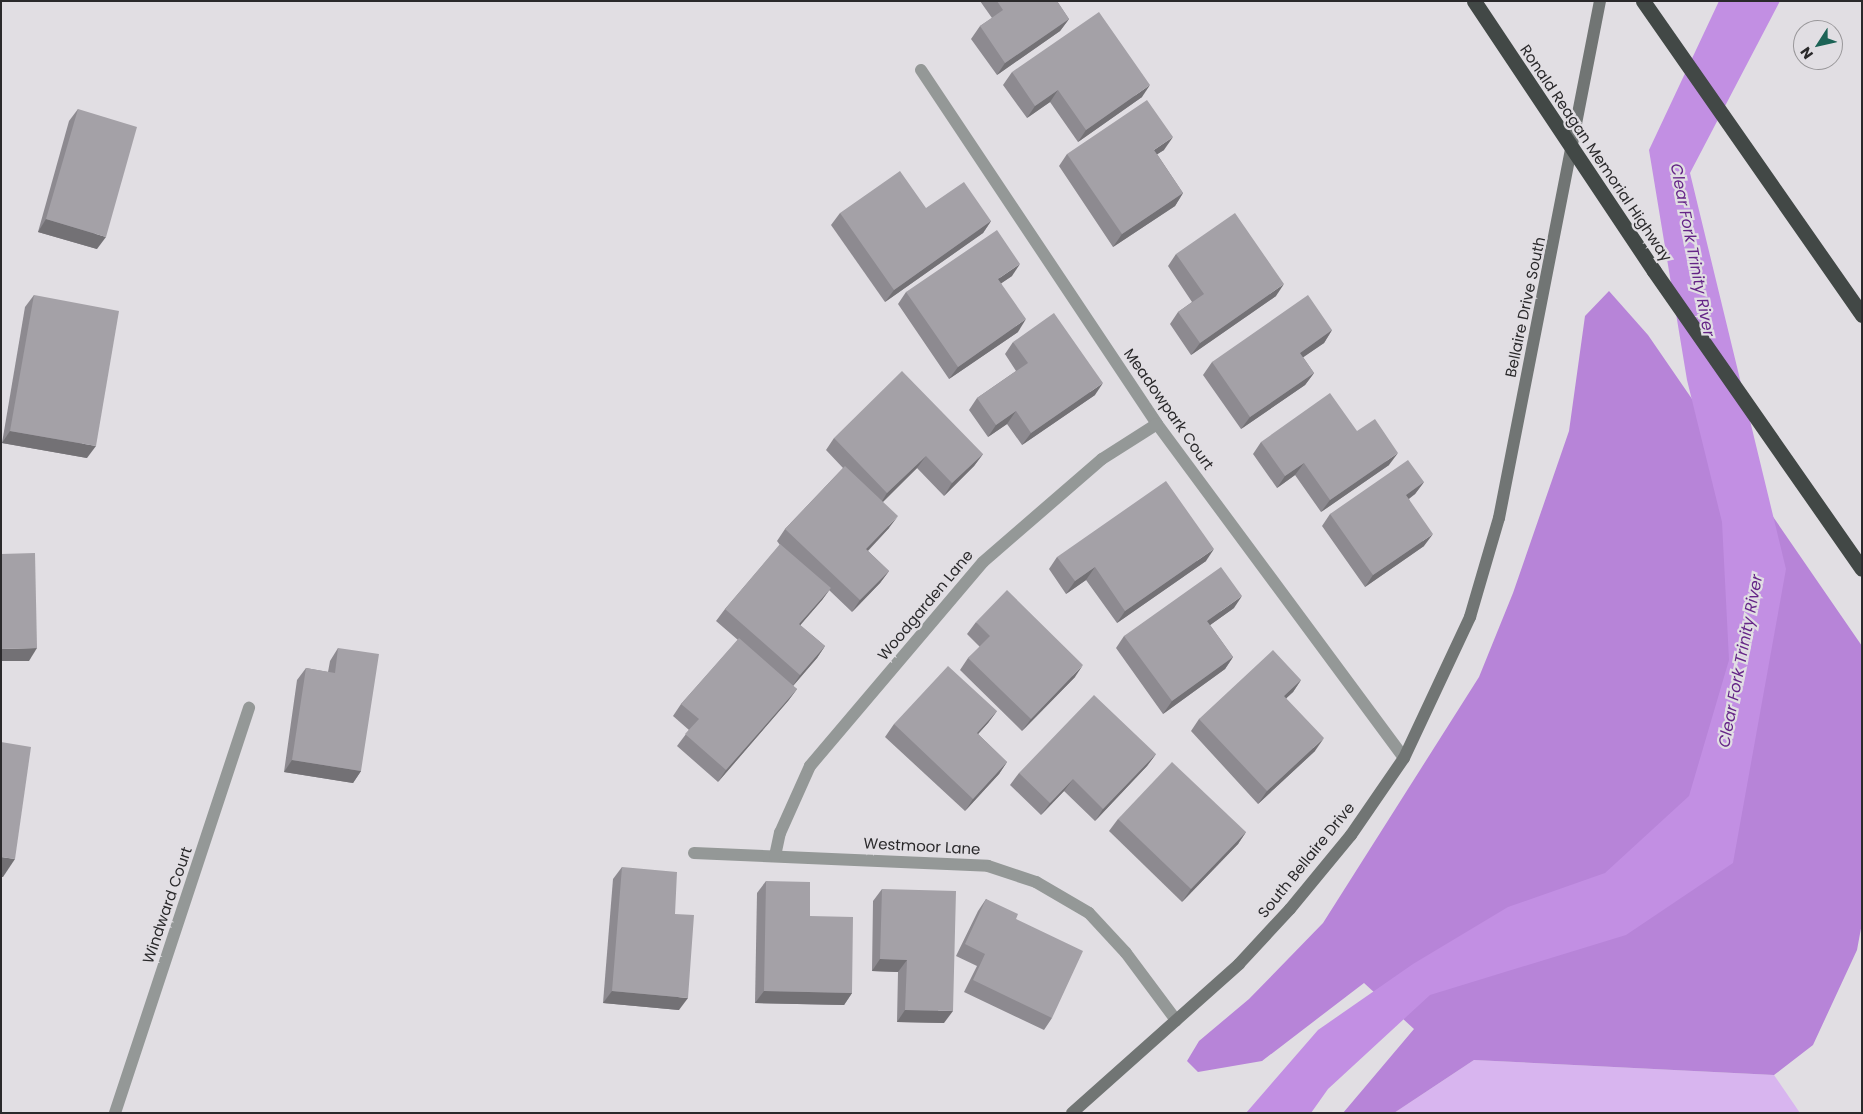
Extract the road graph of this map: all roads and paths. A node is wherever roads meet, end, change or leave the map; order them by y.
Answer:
1 (1474, 1) edge
2 (1600, 1) edge
3 (1643, 1) edge
4 (921, 70) dead end
5 (1862, 314) edge
6 (1157, 424) junction
7 (1862, 569) edge
8 (1470, 617) joint
9 (249, 708) dead end
10 (1404, 758) junction
11 (694, 853) dead end
12 (775, 856) junction
13 (1176, 1020) junction
14 (115, 1113) edge
15 (1072, 1113) edge

1 - 7 highway, Ronald Reagan Memorial Highway
2 - 8 street, Bellaire Drive South
3 - 5 highway
4 - 6 street, Meadowpark Court
6 - 10 street, Meadowpark Court
6 - 12 street, Woodgarden Lane
8 - 10 street, South Bellaire Drive
9 - 14 street, Windward Court
10 - 13 street, South Bellaire Drive
11 - 12 street, Westmoor Lane
12 - 13 street, Westmoor Lane
13 - 15 street

